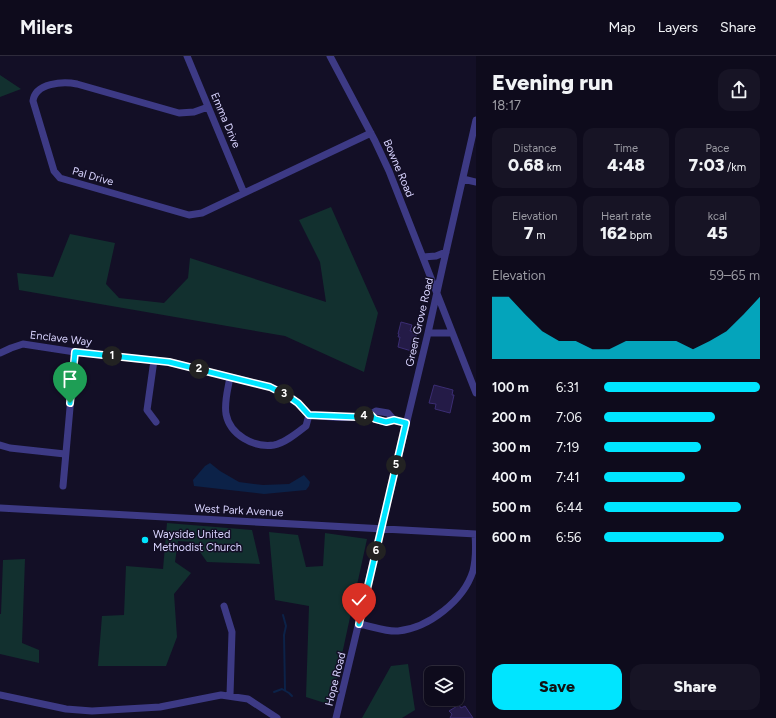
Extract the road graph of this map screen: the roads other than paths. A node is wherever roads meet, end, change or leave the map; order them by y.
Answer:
1 (187, 56) edge
2 (330, 56) edge
3 (208, 107) junction
4 (476, 120) edge
5 (371, 133) junction
6 (462, 179) junction
7 (476, 182) edge
8 (244, 193) junction
9 (446, 252) junction
10 (423, 257) junction
11 (437, 294) junction
12 (428, 333) junction
13 (452, 333) junction
14 (75, 352) junction
15 (0, 353) edge
16 (154, 360) junction
17 (230, 377) junction
18 (476, 393) edge
19 (309, 415) junction
20 (156, 422) dead end
21 (406, 423) junction
22 (0, 445) edge
23 (65, 454) junction
24 (63, 486) dead end
25 (0, 508) edge
26 (381, 528) junction
27 (476, 534) edge
28 (224, 606) dead end
29 (359, 624) junction
30 (0, 695) edge
31 (230, 695) junction
32 (76, 710) junction
33 (76, 718) edge
34 (277, 718) edge
35 (336, 718) edge

1 - 3 street, Emma Drive
2 - 5 street, Bowne Road
3 - 8 street, Emma Drive
3 - 8 street, Pal Drive
4 - 6 street, Green Grove Road
5 - 8 street, Pal Drive
5 - 10 street, Bowne Road
6 - 7 street
6 - 9 street, Green Grove Road
9 - 10 street
9 - 11 street, Green Grove Road
10 - 11 street, Bowne Road
11 - 12 street, Green Grove Road
11 - 13 street, Bowne Road
12 - 13 street
12 - 21 street, Green Grove Road
13 - 18 street, Bowne Road
14 - 15 street, Enclave Way
14 - 16 street, Enclave Way
14 - 23 street
16 - 17 street, Enclave Way
16 - 20 street
17 - 19 street, Enclave Way
17 - 19 street
19 - 21 street
21 - 26 street, Green Grove Road
22 - 23 street
23 - 24 street
25 - 26 street, West Park Avenue
26 - 27 street, West Park Avenue
26 - 29 street, Hope Road
27 - 29 street
28 - 31 street
29 - 35 street, Hope Road
30 - 32 street
31 - 32 street
31 - 34 street
32 - 33 street

